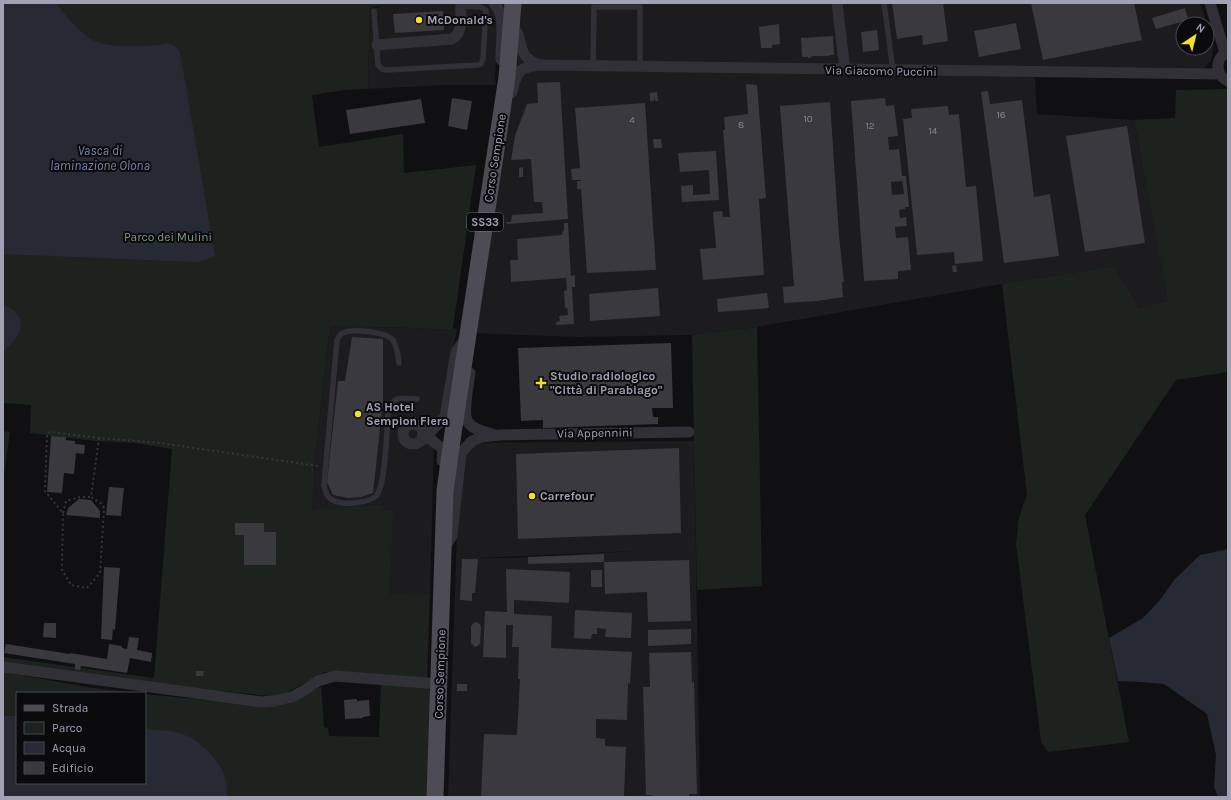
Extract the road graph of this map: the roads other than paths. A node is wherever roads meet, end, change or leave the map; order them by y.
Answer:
1 (494, 3) edge
2 (513, 3) edge
3 (837, 3) edge
4 (884, 3) edge
5 (1210, 3) edge
6 (461, 4) edge
7 (374, 11) dead end
8 (512, 26) junction
9 (377, 45) junction
10 (1226, 53) edge
11 (542, 65) junction
12 (593, 66) junction
13 (640, 67) junction
14 (845, 70) junction
15 (894, 71) junction
16 (507, 77) junction
17 (1224, 77) edge
18 (502, 109) junction
19 (467, 335) junction
20 (399, 363) dead end
21 (417, 399) dead end
22 (689, 432) dead end
23 (500, 435) junction
24 (444, 550) junction
25 (3, 667) edge
26 (440, 684) junction
27 (435, 797) edge

1 - 16 street, Corso Sempione
2 - 8 main road, Corso Sempione / SS33
3 - 14 street
4 - 15 lane
5 - 10 street
6 - 9 street
6 - 9 lane
7 - 9 lane
8 - 11 street
8 - 16 main road, Corso Sempione / SS33
10 - 17 street
11 - 12 street, Via Giacomo Puccini
11 - 18 street, Via Giacomo Puccini
12 - 13 street, Via Giacomo Puccini
12 - 13 lane
13 - 14 street, Via Giacomo Puccini
14 - 15 street, Via Giacomo Puccini
15 - 17 street, Via Giacomo Puccini
16 - 18 main road, Corso Sempione / SS33
18 - 19 main road, Corso Sempione / SS33
19 - 23 street, Via Appennini
19 - 24 main road, Corso Sempione
19 - 24 street, Corso Sempione
20 - 21 lane
22 - 23 street, Via Appennini
23 - 24 street, Via Appennini
24 - 26 main road, Corso Sempione
25 - 26 street
26 - 27 main road, Corso Sempione

